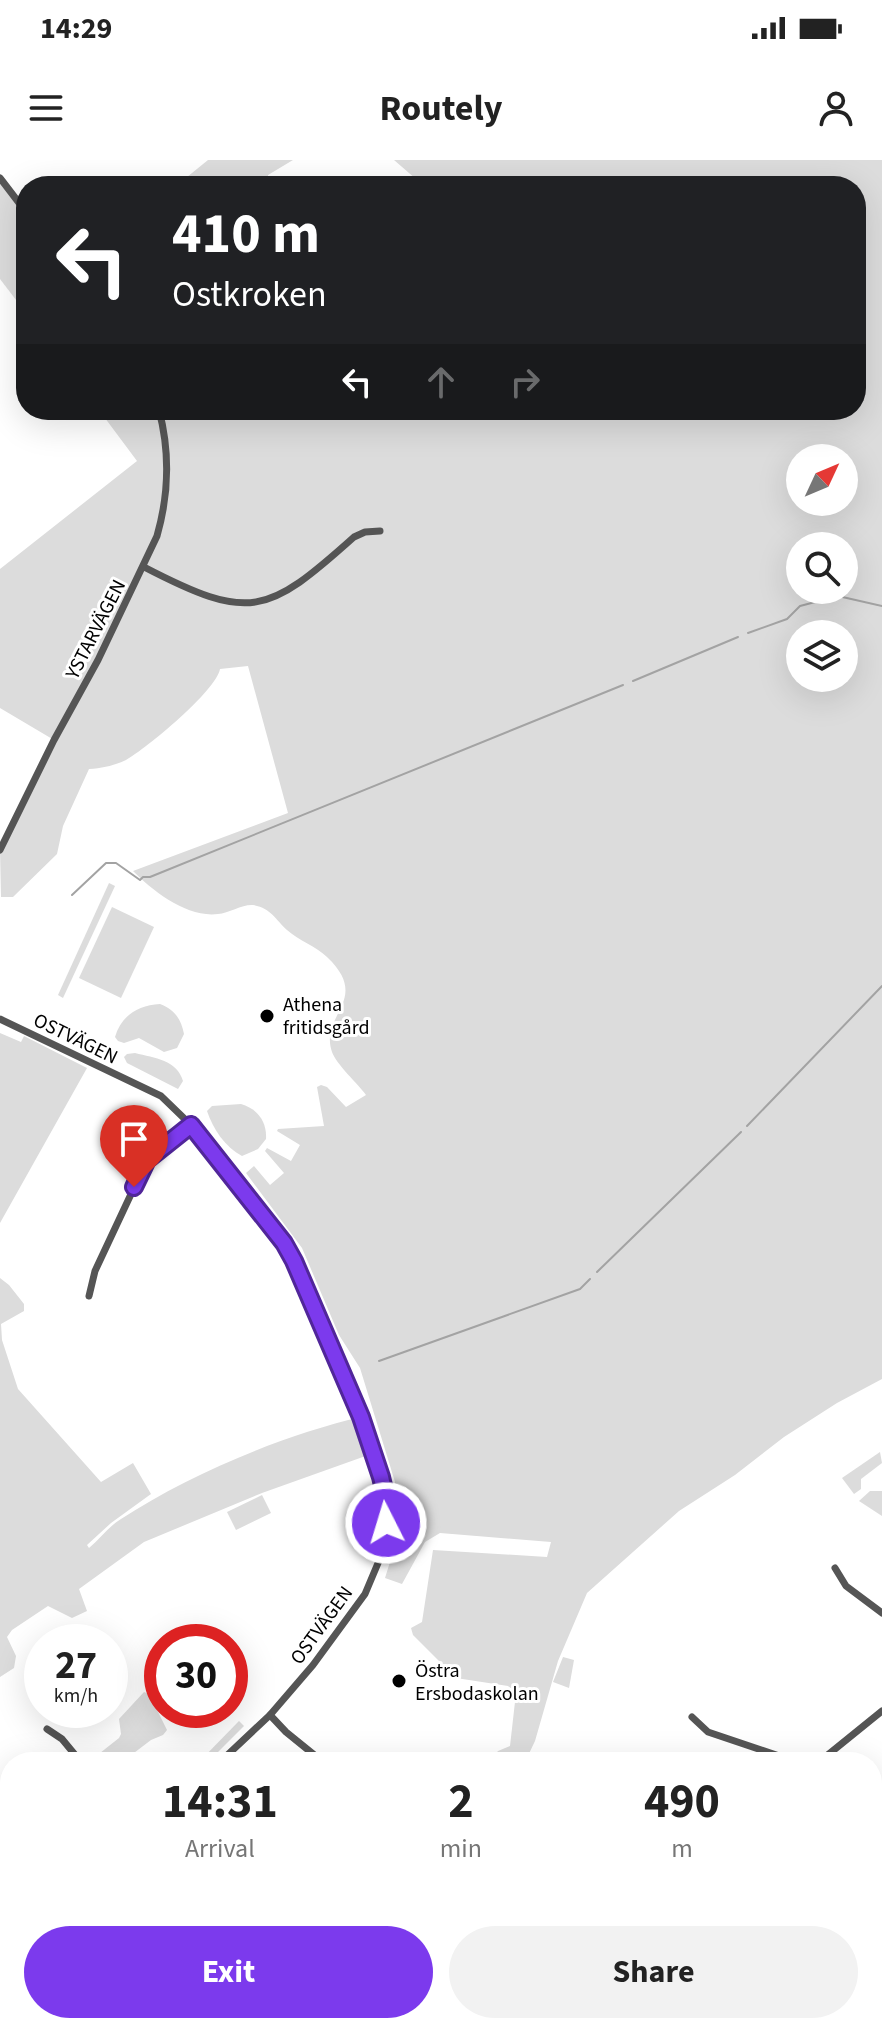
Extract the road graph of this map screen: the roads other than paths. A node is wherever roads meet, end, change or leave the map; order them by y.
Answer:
1 (0, 178) edge
2 (16, 199) edge
3 (161, 420) edge
4 (380, 531) dead end
5 (144, 567) junction
6 (0, 850) edge
7 (0, 1019) edge
8 (191, 1125) junction
9 (89, 1296) dead end
10 (835, 1568) dead end
11 (882, 1613) edge
12 (882, 1711) edge
13 (270, 1715) junction
14 (692, 1717) dead end
15 (47, 1729) dead end
16 (73, 1752) edge
17 (231, 1752) edge
18 (311, 1752) edge
19 (767, 1752) edge
20 (831, 1752) edge

1 - 2 street
3 - 5 street, YSTARVÄGEN
4 - 5 street
5 - 6 street, YSTARVÄGEN
7 - 8 street, OSTVÄGEN
8 - 9 street
8 - 13 street, OSTVÄGEN
10 - 11 street
12 - 20 street
13 - 17 street, OSTVÄGEN
13 - 18 street
14 - 19 street
15 - 16 street

